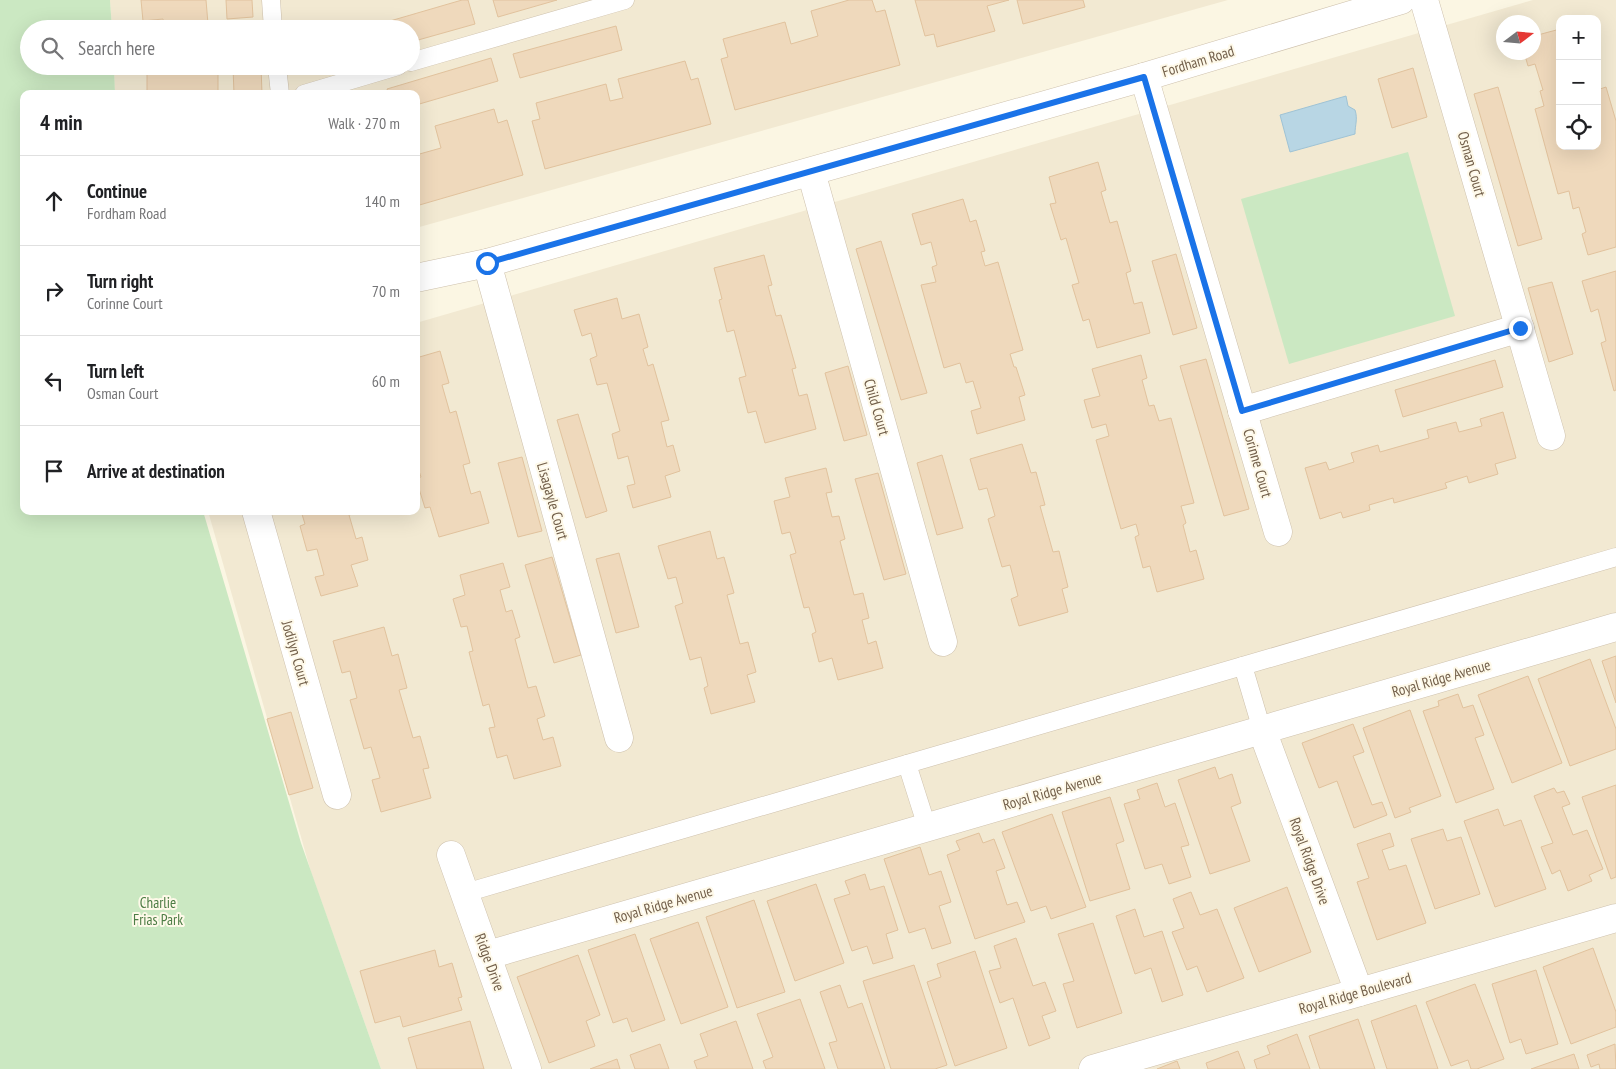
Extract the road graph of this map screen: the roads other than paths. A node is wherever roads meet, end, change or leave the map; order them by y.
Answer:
1 (271, 0) edge
2 (625, 0) edge
3 (1401, 0) edge
4 (1424, 0) edge
5 (273, 20) edge
6 (420, 59) edge
7 (278, 75) edge
8 (368, 75) edge
9 (1144, 77) junction
10 (280, 90) edge
11 (317, 90) edge
12 (812, 172) junction
13 (487, 263) junction
14 (420, 277) edge
15 (1520, 328) junction
16 (1242, 411) junction
17 (1551, 436) dead end
18 (257, 515) edge
19 (1278, 532) dead end
20 (1616, 557) edge
21 (1616, 627) edge
22 (943, 642) dead end
23 (1243, 666) junction
24 (1262, 730) junction
25 (619, 738) dead end
26 (908, 764) junction
27 (337, 795) dead end
28 (927, 827) junction
29 (451, 856) dead end
30 (465, 893) junction
31 (1616, 918) edge
32 (488, 955) junction
33 (1358, 992) junction
34 (527, 1069) edge
35 (1093, 1069) edge

1 - 5 lane
2 - 6 lane
3 - 9 street, Fordham Road
4 - 15 street, Osman Court
7 - 10 lane
8 - 11 lane
9 - 12 street, Fordham Road
9 - 16 street, Corinne Court
12 - 13 street, Fordham Road
12 - 22 street, Child Court
13 - 14 street, Fordham Road
13 - 25 street, Lisagayle Court
15 - 16 street
15 - 17 street, Osman Court
16 - 19 street, Corinne Court
18 - 27 street, Jodilyn Court
20 - 23 lane
21 - 24 street, Royal Ridge Avenue
23 - 24 lane
23 - 26 lane
24 - 28 street, Royal Ridge Avenue
24 - 33 street, Royal Ridge Drive
26 - 28 lane
26 - 30 lane
28 - 32 street, Royal Ridge Avenue
29 - 30 street, Ridge Drive
30 - 32 street, Ridge Drive
31 - 33 street, Royal Ridge Boulevard
32 - 34 street, Ridge Drive
33 - 35 street, Royal Ridge Boulevard

